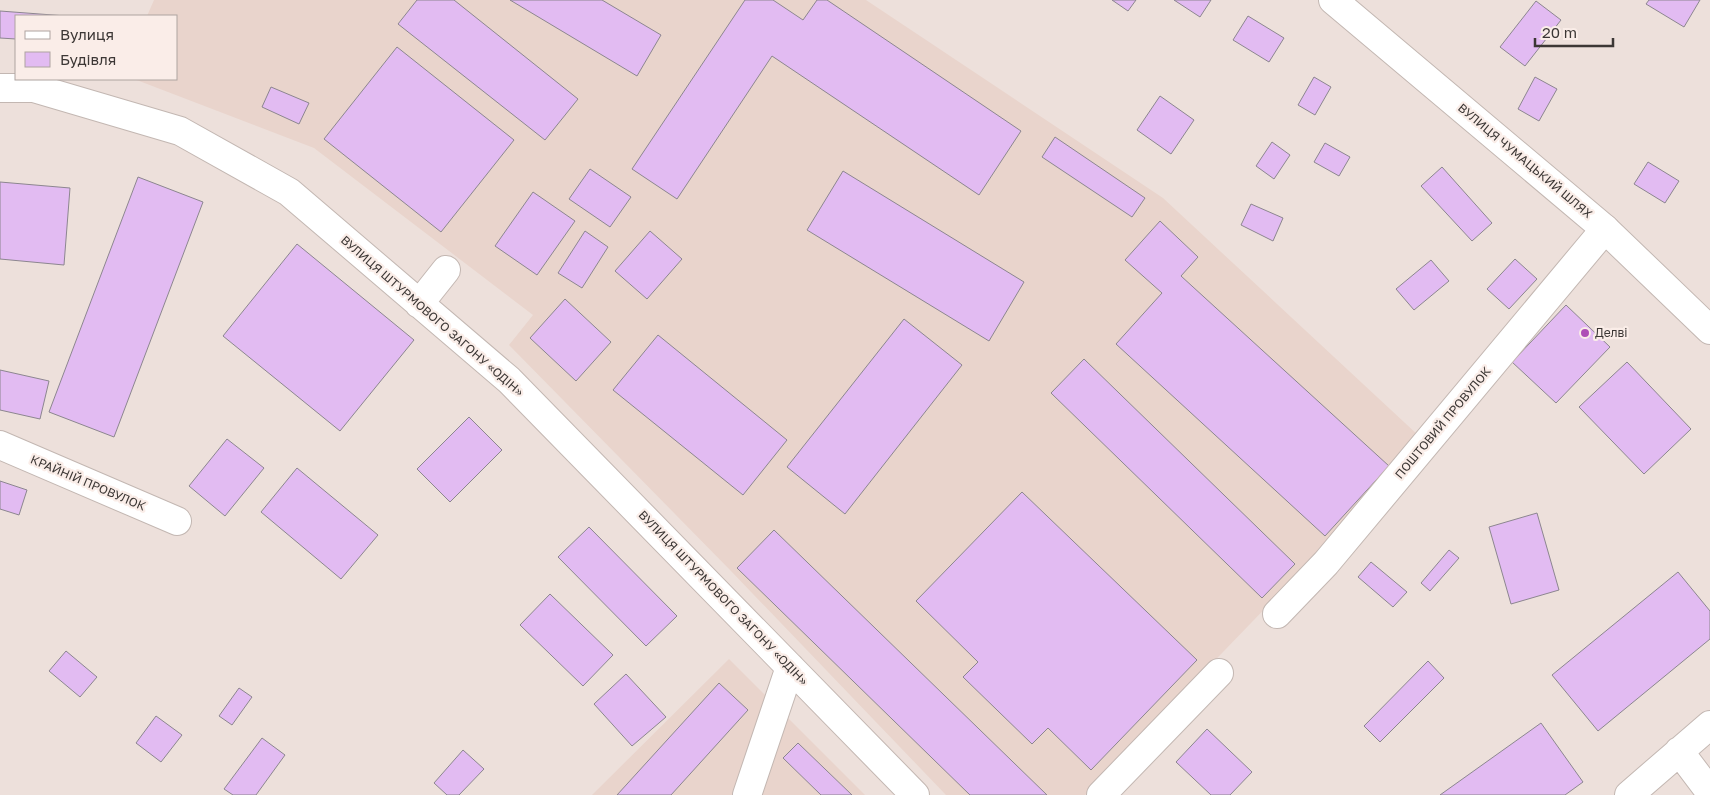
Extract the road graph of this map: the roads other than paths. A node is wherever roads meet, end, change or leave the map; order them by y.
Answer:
1 (1333, 0) edge
2 (0, 88) edge
3 (1605, 229) junction
4 (446, 270) dead end
5 (419, 304) junction
6 (1710, 330) edge
7 (0, 445) edge
8 (176, 521) dead end
9 (1277, 614) dead end
10 (790, 667) junction
11 (1220, 673) dead end
12 (1710, 725) edge
13 (1680, 751) junction
14 (1710, 792) edge
15 (747, 795) edge
16 (916, 795) edge
17 (1101, 795) edge
18 (1629, 795) edge

1 - 3 street, ВУЛИЦЯ ЧУМАЦЬКИЙ ШЛЯХ
2 - 5 street, ВУЛИЦЯ ШТУРМОВОГО ЗАГОНУ «ОДІН»
3 - 6 street, ВУЛИЦЯ ЧУМАЦЬКИЙ ШЛЯХ
3 - 9 street, ПОШТОВИЙ ПРОВУЛОК
4 - 5 street
5 - 10 street, ВУЛИЦЯ ШТУРМОВОГО ЗАГОНУ «ОДІН»
7 - 8 street, КРАЙНІЙ ПРОВУЛОК
10 - 15 street
10 - 16 street, ВУЛИЦЯ ШТУРМОВОГО ЗАГОНУ «ОДІН»
11 - 17 street
12 - 13 street
13 - 14 street
13 - 18 street

